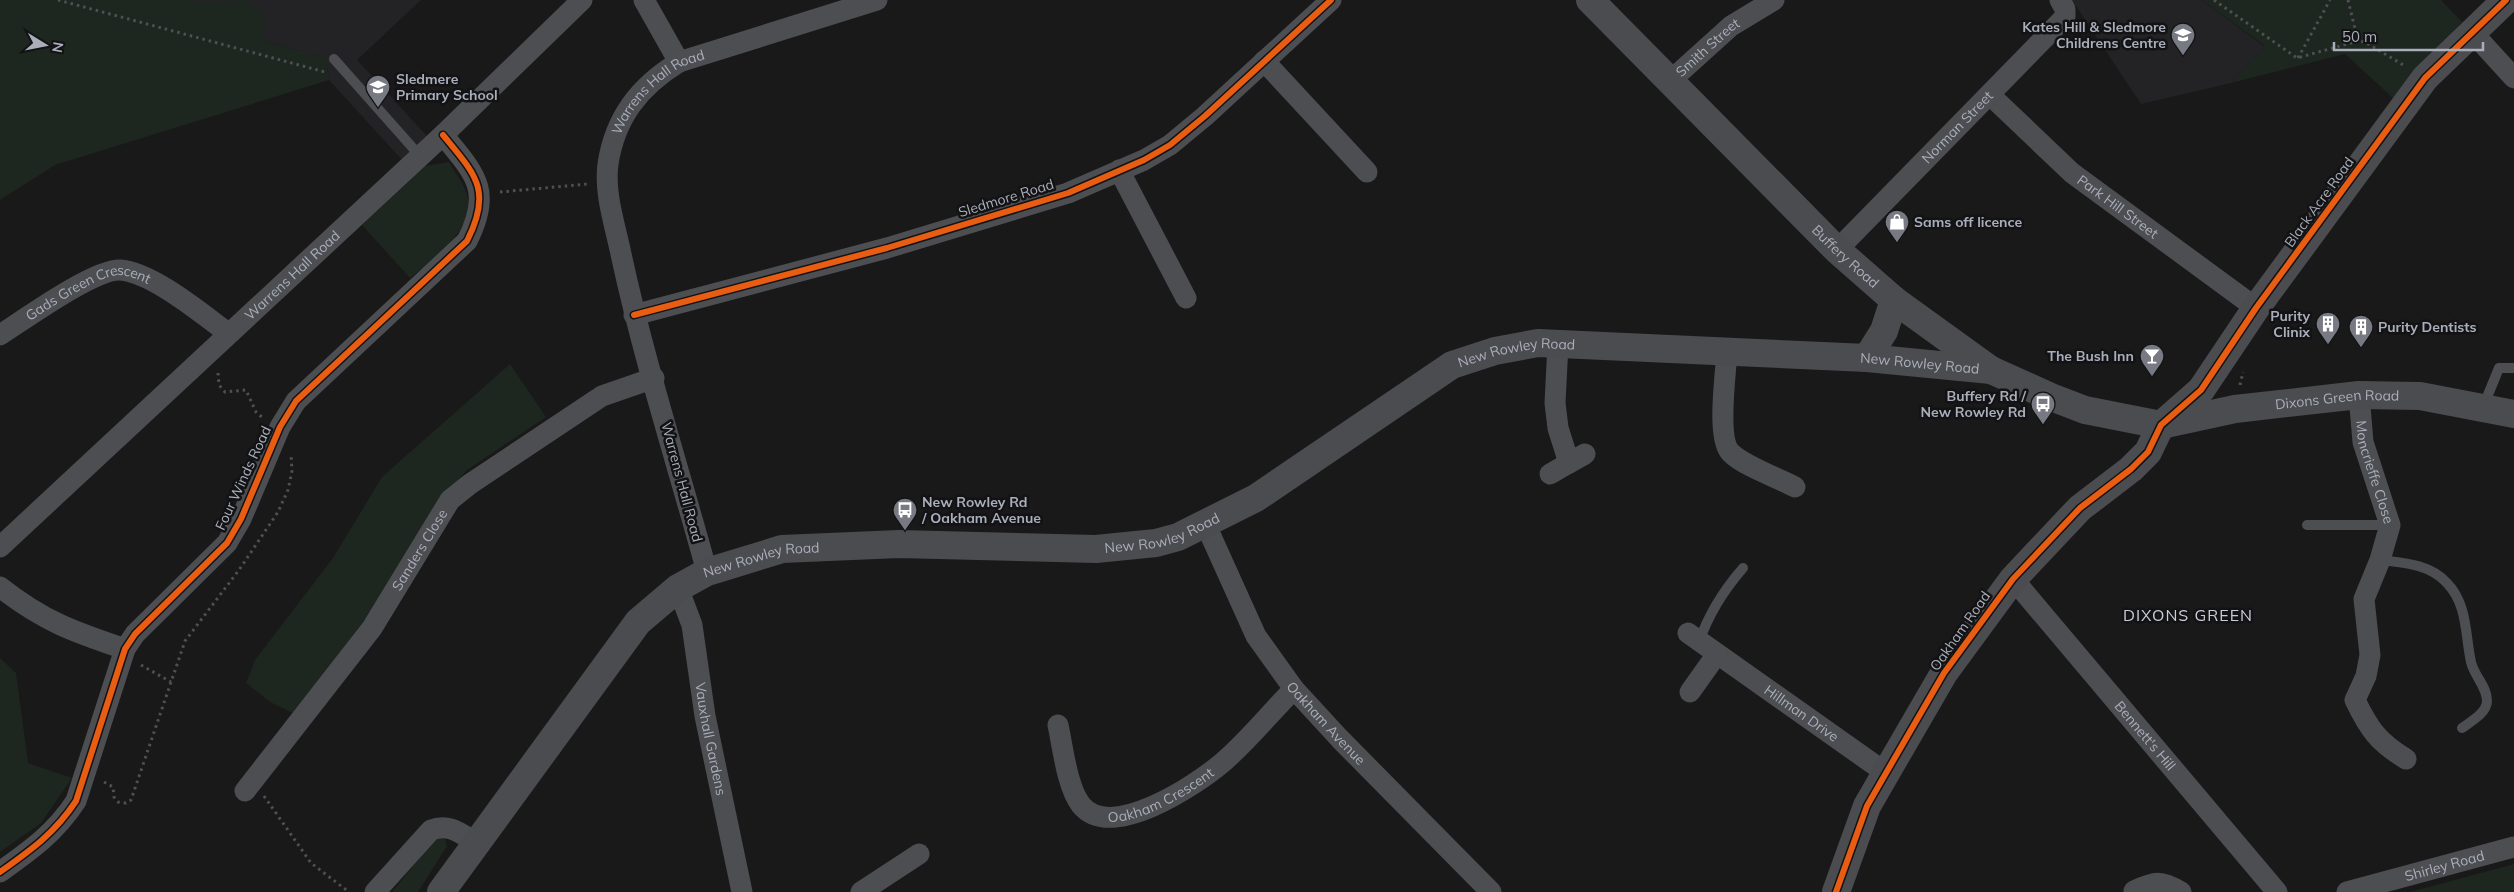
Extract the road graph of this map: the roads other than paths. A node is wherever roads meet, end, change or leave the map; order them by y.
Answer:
1 (582, 0) edge
2 (644, 0) edge
3 (877, 0) edge
4 (1331, 0) edge
5 (1590, 0) edge
6 (1774, 0) edge
7 (2060, 0) edge
8 (2506, 0) edge
9 (2472, 32) junction
10 (334, 59) dead end
11 (1264, 61) junction
12 (679, 62) junction
13 (2514, 78) edge
14 (1669, 82) junction
15 (1990, 95) junction
16 (443, 135) junction
17 (420, 156) junction
18 (1119, 170) junction
19 (1367, 172) dead end
20 (1836, 250) junction
21 (1186, 298) dead end
22 (1894, 300) junction
23 (2256, 308) junction
24 (634, 315) junction
25 (228, 333) junction
26 (0, 335) edge
27 (1558, 344) junction
28 (1727, 352) junction
29 (1867, 358) junction
30 (2513, 368) edge
31 (1991, 370) junction
32 (654, 378) junction
33 (2359, 395) junction
34 (2483, 408) junction
35 (2514, 414) edge
36 (2161, 425) junction
37 (1550, 474) dead end
38 (1795, 487) dead end
39 (1205, 523) junction
40 (2307, 525) dead end
41 (2390, 525) junction
42 (0, 547) edge
43 (2380, 560) junction
44 (1743, 568) dead end
45 (707, 572) junction
46 (2013, 579) junction
47 (0, 587) edge
48 (678, 588) junction
49 (1694, 637) joint
50 (124, 652) junction
51 (1717, 654) junction
52 (1294, 689) junction
53 (1690, 692) dead end
54 (1058, 725) dead end
55 (2462, 728) dead end
56 (2406, 759) dead end
57 (1886, 773) junction
58 (248, 788) road end
59 (475, 842) junction
60 (2514, 847) edge
61 (919, 854) dead end
62 (0, 872) edge
63 (1482, 889) edge
64 (2134, 891) dead end
65 (375, 892) edge
66 (441, 892) edge
67 (742, 892) edge
68 (861, 892) edge
69 (1836, 892) edge
70 (2181, 892) edge
71 (2277, 892) edge
72 (2347, 892) edge

1 - 16 street, Warrens Hall Road
2 - 12 street
3 - 12 street, Warrens Hall Road
4 - 11 street, Sledmore Road
5 - 14 main road, Buffery Road
6 - 14 street, Smith Street
7 - 15 street, Norman Street
8 - 9 main road, Black Acre Road
9 - 13 street
9 - 23 main road, Black Acre Road
10 - 17 lane
11 - 18 street, Sledmore Road
11 - 19 street
12 - 24 street, Warrens Hall Road
14 - 20 main road, Buffery Road
15 - 20 street, Norman Street
15 - 23 street, Park Hill Street
16 - 17 street, Warrens Hall Road
16 - 50 street, Four Winds Road
17 - 25 street, Warrens Hall Road
18 - 21 street
18 - 24 street, Sledmore Road
20 - 22 main road, Buffery Road
22 - 29 main road
22 - 31 main road, Buffery Road
23 - 36 main road, Black Acre Road
24 - 32 street, Warrens Hall Road
25 - 26 street, Gads Green Crescent
25 - 42 street, Warrens Hall Road
27 - 28 main road, New Rowley Road
27 - 37 street
27 - 39 main road, New Rowley Road
28 - 29 main road, New Rowley Road
28 - 38 street
29 - 31 main road, New Rowley Road
30 - 34 lane
31 - 36 main road, Buffery Road
32 - 45 street, Warrens Hall Road
32 - 58 street, Sanders Close
33 - 34 main road, Dixons Green Road
33 - 36 main road, Dixons Green Road
33 - 41 street, Moncrieffe Close
34 - 35 main road, Dixons Green Road
36 - 46 main road, Oakham Road
39 - 45 main road, New Rowley Road
39 - 52 street, Oakham Avenue
40 - 41 lane
41 - 43 street, Moncrieffe Close
43 - 55 lane
43 - 56 street, Moncrieffe Close
44 - 49 lane
45 - 48 main road, New Rowley Road
46 - 57 main road, Oakham Road
46 - 71 street, Bennett's Hill
47 - 50 street
48 - 59 main road, New Rowley Road
48 - 67 street, Vauxhall Gardens
49 - 51 street, Hillman Drive
50 - 62 street, Four Winds Road
51 - 53 street
51 - 57 street, Hillman Drive
52 - 54 street, Oakham Crescent
52 - 63 street, Oakham Avenue
57 - 69 main road, Oakham Road
59 - 65 street
59 - 66 main road, New Rowley Road
60 - 72 street, Shirley Road
61 - 68 street
64 - 70 street

